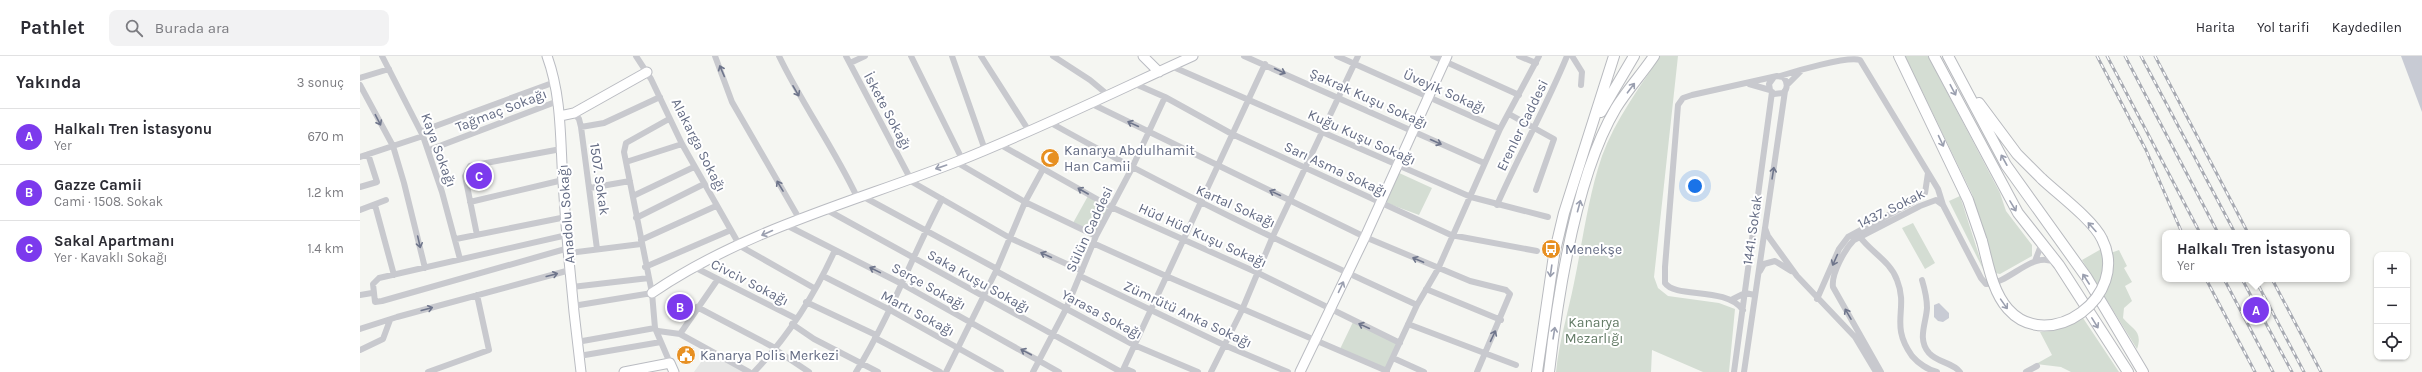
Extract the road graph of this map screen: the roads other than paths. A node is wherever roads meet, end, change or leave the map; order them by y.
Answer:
1 (382, 56) edge
2 (547, 56) edge
3 (636, 56) edge
4 (715, 56) edge
5 (779, 56) edge
6 (846, 56) edge
7 (865, 56) edge
8 (911, 56) edge
9 (952, 56) edge
10 (981, 56) edge
11 (1053, 56) edge
12 (1143, 56) edge
13 (1193, 56) edge
14 (1244, 56) edge
15 (1337, 56) edge
16 (1358, 56) edge
17 (1432, 56) edge
18 (1519, 56) edge
19 (1539, 56) edge
20 (1568, 56) edge
21 (1572, 56) edge
22 (1614, 56) edge
23 (1634, 56) edge
24 (1899, 56) edge
25 (1934, 56) edge
26 (1948, 56) edge
27 (1446, 59) edge
28 (1651, 59) edge
29 (850, 63) junction
30 (1536, 63) junction
31 (1266, 64) junction
32 (1354, 64) junction
33 (1171, 66) junction
34 (389, 69) junction
35 (1802, 69) junction
36 (647, 72) junction
37 (1159, 72) junction
38 (1777, 76) junction
39 (1959, 77) junction
40 (360, 78) edge
41 (555, 82) junction
42 (1133, 83) junction
43 (1744, 83) junction
44 (360, 85) edge
45 (1581, 85) dead end
46 (1786, 88) junction
47 (1771, 91) junction
48 (1108, 95) junction
49 (1519, 95) junction
50 (660, 97) junction
51 (1165, 97) junction
52 (1428, 97) junction
53 (1338, 98) junction
54 (1248, 100) junction
55 (558, 101) junction
56 (1090, 103) junction
57 (574, 113) junction
58 (1508, 114) junction
59 (560, 116) junction
60 (668, 119) junction
61 (1049, 122) junction
62 (1592, 126) junction
63 (581, 127) junction
64 (1533, 127) junction
65 (1500, 130) junction
66 (1029, 131) junction
67 (1321, 131) junction
68 (1412, 131) junction
69 (1150, 132) junction
70 (422, 134) junction
71 (1232, 134) junction
72 (682, 144) junction
73 (999, 144) junction
74 (393, 146) junction
75 (560, 148) junction
76 (429, 150) junction
77 (985, 150) junction
78 (368, 154) junction
79 (360, 157) edge
80 (959, 160) junction
81 (626, 162) junction
82 (1484, 163) junction
83 (1396, 165) junction
84 (694, 167) junction
85 (1218, 167) junction
86 (1305, 167) junction
87 (1043, 168) junction
88 (1132, 168) junction
89 (1928, 172) junction
90 (908, 178) junction
91 (563, 180) junction
92 (630, 182) junction
93 (704, 184) junction
94 (360, 187) edge
95 (590, 188) junction
96 (1536, 190) dead end
97 (633, 196) junction
98 (860, 196) junction
99 (1470, 198) junction
100 (942, 199) junction
101 (386, 200) dead end
102 (1290, 200) junction
103 (470, 202) junction
104 (1025, 202) junction
105 (1380, 203) junction
106 (1200, 204) junction
107 (375, 205) junction
108 (1497, 205) junction
109 (1943, 205) junction
110 (716, 206) junction
111 (1111, 207) junction
112 (360, 208) edge
113 (827, 210) junction
114 (566, 217) junction
115 (1548, 217) dead end
116 (636, 218) junction
117 (800, 220) junction
118 (786, 225) junction
119 (1765, 225) junction
120 (731, 230) junction
121 (925, 231) junction
122 (477, 235) junction
123 (567, 235) junction
124 (1451, 235) junction
125 (1096, 236) junction
126 (1273, 236) junction
127 (1365, 237) junction
128 (1860, 237) junction
129 (1010, 238) junction
130 (456, 239) junction
131 (1184, 239) junction
132 (641, 242) junction
133 (2042, 243) junction
134 (1095, 244) junction
135 (740, 246) junction
136 (598, 249) junction
137 (835, 250) junction
138 (569, 251) junction
139 (1537, 251) dead end
140 (914, 258) junction
141 (460, 259) junction
142 (2035, 261) junction
143 (2059, 265) junction
144 (645, 267) junction
145 (694, 267) junction
146 (425, 268) junction
147 (1438, 269) junction
148 (570, 270) junction
149 (997, 270) junction
150 (1081, 273) junction
151 (1258, 273) junction
152 (1348, 273) junction
153 (394, 275) junction
154 (823, 276) junction
155 (1166, 276) junction
156 (1797, 276) junction
157 (1757, 277) junction
158 (649, 278) junction
159 (718, 279) junction
160 (1922, 280) dead end
161 (902, 284) junction
162 (572, 287) junction
163 (814, 288) junction
164 (1426, 289) junction
165 (372, 293) junction
166 (652, 293) junction
167 (1745, 293) junction
168 (360, 295) edge
169 (477, 295) junction
170 (1755, 295) junction
171 (983, 297) junction
172 (1817, 298) junction
173 (1733, 299) junction
174 (806, 302) junction
175 (1417, 305) junction
176 (573, 306) junction
177 (697, 307) junction
178 (1066, 309) junction
179 (890, 310) junction
180 (1151, 310) junction
181 (1242, 310) junction
182 (1330, 310) junction
183 (1743, 310) junction
184 (390, 320) junction
185 (1501, 320) junction
186 (793, 321) junction
187 (971, 322) junction
188 (1408, 324) junction
189 (360, 329) edge
190 (657, 330) junction
191 (1856, 333) junction
192 (680, 334) junction
193 (1053, 336) junction
194 (875, 337) junction
195 (1316, 339) junction
196 (577, 342) junction
197 (661, 342) junction
198 (1400, 343) junction
199 (1134, 345) junction
200 (1224, 346) junction
201 (957, 347) junction
202 (776, 349) junction
203 (360, 350) edge
204 (1485, 354) junction
205 (579, 356) junction
206 (1393, 358) junction
207 (1040, 360) junction
208 (862, 363) junction
209 (1516, 365) dead end
210 (2037, 366) dead end
211 (669, 367) edge
212 (1122, 371) edge
213 (428, 372) edge
214 (581, 372) edge
215 (624, 372) edge
216 (749, 372) edge
217 (754, 372) edge
218 (809, 372) edge
219 (856, 372) edge
220 (878, 372) edge
221 (940, 372) edge
222 (946, 372) edge
223 (1002, 372) edge
224 (1033, 372) edge
225 (1059, 372) edge
226 (1133, 372) edge
227 (1198, 372) edge
228 (1211, 372) edge
229 (1288, 372) edge
230 (1300, 372) edge
231 (1386, 372) edge
232 (1424, 372) edge
233 (1477, 372) edge
234 (1537, 372) edge
235 (1549, 372) edge
236 (1734, 372) edge
237 (1744, 372) edge
238 (1876, 372) edge
239 (1882, 372) edge
240 (1938, 372) edge
241 (1960, 372) edge
242 (2026, 372) edge
243 (2128, 372) edge
244 (2143, 372) edge

1 - 34 street, Kaya Sokağı
2 - 41 street, Anadolu Sokağı
3 - 36 street, Alakarga Sokağı
117 -> 4 street
5 -> 98 street
6 - 29 street, İskete Sokağı
7 - 29 street
8 - 80 street
9 - 77 street
10 - 66 street
11 - 48 street
12 - 37 street
13 - 33 street
14 - 31 street, Şakrak Kuşu Sokağı
15 - 32 street, Üveyik Sokağı
16 - 32 street
17 - 27 street
18 - 30 street
19 - 30 street
20 - 64 street, Erenler Caddesi
21 - 45 street
22 - 62 main road
23 - 62 main road
24 -> 39 main road, bridge
25 -> 133 main road
26 - 39 main road
27 - 49 street
27 - 52 street
235 -> 28 main road
29 - 90 street, İskete Sokağı
30 - 49 street
31 -> 53 street, Şakrak Kuşu Sokağı
31 - 54 street
32 - 52 street, Üveyik Sokağı
32 - 53 street
33 - 37 street
33 - 54 street, Kuğu Kuşu Sokağı
34 - 40 street
34 - 70 street, Kaya Sokağı
35 - 38 street
35 - 46 street
35 - 89 street
36 - 50 street, Alakarga Sokağı
36 - 57 street
37 - 42 street
38 - 43 street
38 - 46 street
38 - 47 street
244 -> 39 main road
41 - 55 street, Anadolu Sokağı
41 - 70 street
42 - 48 street
42 - 51 street, Sarı Asma Sokağı
43 - 47 street
43 - 173 street
44 -> 74 street
46 - 47 street
119 -> 46 street, 1441. Sokak
47 - 167 street, 1441. Sokak
48 - 56 street
49 - 58 street
50 - 60 street, Alakarga Sokağı
50 - 63 street
51 - 69 street, Sülün Caddesi
51 - 71 street, Sarı Asma Sokağı
52 - 65 street, Üveyik Sokağı
52 - 68 street
53 - 67 street
53 - 68 street, Şakrak Kuşu Sokağı
54 - 67 street, Kuğu Kuşu Sokağı
54 - 71 street
55 - 59 street, Anadolu Sokağı
55 - 76 street, Tağmaç Sokağı
56 - 61 street
69 -> 56 street
57 - 59 street
57 - 63 street, 1507. Sokak
58 - 64 street
58 - 65 street
59 - 75 street, Anadolu Sokağı
60 - 72 street, Alakarga Sokağı
60 - 81 street
61 - 66 street
61 - 88 street, Kartal Sokağı
62 -> 234 main road
63 - 95 street, 1507. Sokak
64 - 96 street
64 - 108 street, Erenler Caddesi
65 - 82 street
66 - 73 street
67 - 83 street, Kuğu Kuşu Sokağı
67 - 86 street
68 -> 82 street, Şakrak Kuşu Sokağı
68 - 83 street
69 - 85 street
69 - 88 street, Sülün Caddesi
70 - 74 street
70 - 76 street, Kaya Sokağı
71 - 85 street
71 - 86 street, Sarı Asma Sokağı
72 - 81 street
72 - 84 street, Alakarga Sokağı
73 - 77 street
73 - 87 street, Hüd Hüd Kuşu Sokağı
74 - 78 street
74 -> 146 street
75 - 91 street, Anadolu Sokağı
75 - 103 street
76 - 130 street, Kaya Sokağı
77 - 80 street
78 - 79 street
78 - 94 street
80 -> 90 street
80 - 104 street
81 - 92 street
82 - 99 street
83 - 99 street, Kuğu Kuşu Sokağı
83 - 105 street
84 - 93 street, Alakarga Sokağı
84 - 97 street
102 -> 85 street
85 - 106 street
86 - 102 street
86 - 105 street, Sarı Asma Sokağı
87 - 104 street
111 -> 87 street, Hüd Hüd Kuşu Sokağı
88 - 106 street, Kartal Sokağı
88 - 111 street, Sülün Caddesi
89 - 109 street
89 -> 172 street
90 - 98 street
90 - 100 street, Zümrütü Anka Sokağı
91 - 103 street
91 - 114 street, Anadolu Sokağı
92 - 95 street
92 - 97 street
93 - 110 street, Alakarga Sokağı
93 - 116 street
95 - 136 street, 1507. Sokak
97 - 116 street
98 - 113 street
98 - 121 street, Yarasa Sokağı
99 - 108 street, Kuğu Kuşu Sokağı
99 - 124 street
100 - 121 street
100 - 129 street, Zümrütü Anka Sokağı
101 - 107 street
102 - 126 street
102 - 127 street
103 - 122 street
104 - 125 street
104 - 129 street
105 - 124 street, Sarı Asma Sokağı
105 - 127 street
106 - 126 street, Kartal Sokağı
106 - 131 street
107 - 112 street
107 - 153 street
108 - 115 street, Kuğu Kuşu Sokağı
109 - 128 street, 1437. Sokak
109 - 142 street, 1437. Sokak
110 - 120 street, Alakarga Sokağı
110 - 132 street
111 - 125 street, Sülün Caddesi
111 - 131 street, Hüd Hüd Kuşu Sokağı
113 - 117 street
113 - 140 street, Saka Kuşu Sokağı
114 - 122 street
114 - 123 street, Anadolu Sokağı
116 - 132 street
117 - 118 street
118 -> 135 street
118 - 137 street, Serçe Sokağı
119 - 156 street
119 - 157 street, 1441. Sokak
120 - 135 street, Alakarga Sokağı
120 - 144 street
121 - 140 street
121 - 149 street, Yarasa Sokağı
122 - 130 street
123 - 138 street, Anadolu Sokağı
123 - 141 street
124 - 139 street, Sarı Asma Sokağı
124 - 147 street
125 - 134 street, Sülün Caddesi
126 - 151 street
126 - 152 street, Kartal Sokağı
147 -> 127 street
127 - 152 street
191 -> 128 street, 1437. Sokak
128 - 240 street
129 - 149 street
150 -> 129 street, Zümrütü Anka Sokağı
130 - 141 street, Kaya Sokağı
131 - 151 street, Hüd Hüd Kuşu Sokağı
131 - 155 street
132 - 136 street
132 - 144 street
133 - 142 street
133 - 143 main road
134 - 150 street, Sülün Caddesi
134 - 155 street
135 - 145 street
135 - 163 street
136 - 138 street
137 - 154 street
161 -> 137 street, Serçe Sokağı
138 - 148 street, Anadolu Sokağı
138 - 165 street
140 - 161 street
140 - 171 street, Saka Kuşu Sokağı
141 - 146 street
142 - 143 street
143 -> 243 main road
144 - 158 street
145 - 159 street, Civciv Sokağı
145 - 166 street
146 - 153 street
147 - 164 street
147 - 185 street
148 - 162 street, Anadolu Sokağı
169 -> 148 street
149 - 171 street
149 - 178 street, Yarasa Sokağı
150 - 178 street, Sülün Caddesi
150 - 180 street, Zümrütü Anka Sokağı
151 - 181 street
151 - 182 street, Hüd Hüd Kuşu Sokağı
152 - 175 street, Kartal Sokağı
182 -> 152 street
153 - 165 street
154 - 163 street
154 - 179 street, Martı Sokağı
155 - 180 street
155 - 181 street
156 - 157 street
156 - 172 street
157 - 170 street, 1441. Sokak
158 - 162 street
158 - 166 street
159 - 177 street
159 - 186 street, Civciv Sokağı
160 - 241 street
161 - 179 street
161 - 187 street, Serçe Sokağı
162 - 176 street, Anadolu Sokağı
163 - 174 street
164 - 175 street
164 - 185 street
165 - 168 street
166 - 176 street
166 - 190 street
167 - 170 street
167 - 173 street
167 - 183 street, 1441. Sokak
184 -> 169 street
169 - 213 street
170 - 237 street, 1441. Sokak
171 - 187 street
171 - 193 street, Saka Kuşu Sokağı
172 - 191 street
173 - 183 street
174 - 186 street
174 - 194 street
175 - 188 street
176 - 196 street, Anadolu Sokağı
177 - 192 street
177 - 202 street
178 - 193 street, Sülün Caddesi
178 - 199 street, Yarasa Sokağı
179 - 194 street
179 - 201 street, Martı Sokağı
180 - 199 street
180 - 200 street, Zümrütü Anka Sokağı
181 - 195 street
181 - 200 street
182 - 195 street
198 -> 182 street, Hüd Hüd Kuşu Sokağı
183 - 236 street, 1441. Sokak
184 - 189 street
184 - 203 street
204 -> 185 street
186 - 202 street
186 - 208 street, Civciv Sokağı
187 - 201 street
207 -> 187 street, Serçe Sokağı
188 - 198 street
188 - 204 street
190 - 192 street
190 - 196 street
190 - 197 street
191 - 238 street
191 - 239 street, 1437. Sokak
192 - 216 street
193 - 207 street, Sülün Caddesi
193 - 212 street, Saka Kuşu Sokağı
194 - 208 street
194 - 221 street
195 - 230 street
195 - 231 street
196 - 205 street, Anadolu Sokağı
197 - 205 street
197 - 211 street
198 - 206 street
199 - 212 street
199 - 227 street, Yarasa Sokağı
200 - 228 street
200 - 229 street, Zümrütü Anka Sokağı
201 - 222 street
201 - 223 street, Martı Sokağı
202 - 217 street
202 - 218 street
204 - 209 street
204 - 233 street
205 - 214 street, Anadolu Sokağı
206 - 231 street
206 - 232 street
207 - 224 street, Sülün Caddesi
207 - 225 street, Serçe Sokağı
208 - 219 street
208 - 220 street, Civciv Sokağı
210 - 242 street
211 - 215 street
212 - 226 street, Saka Kuşu Sokağı

